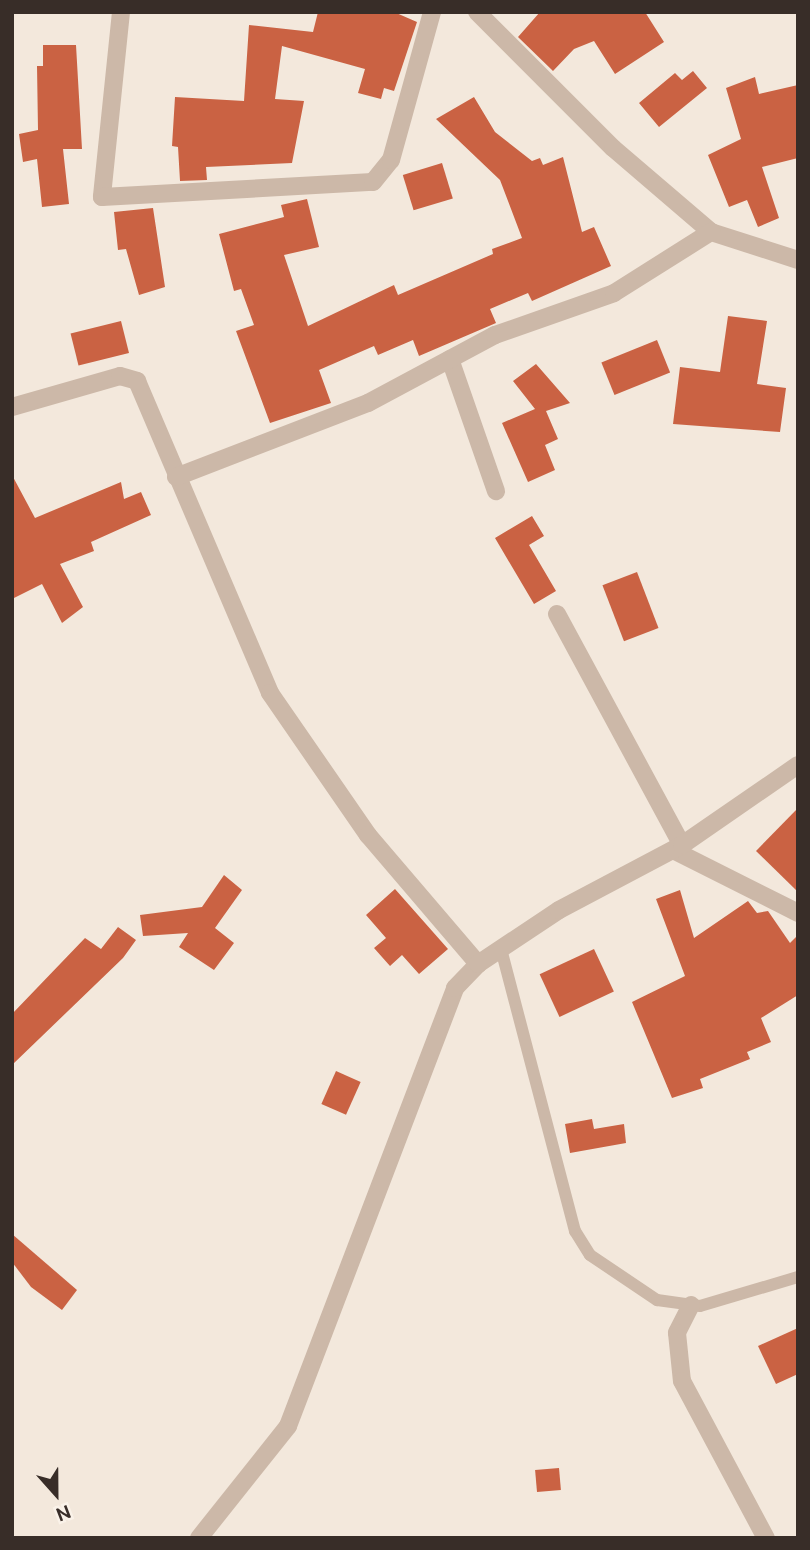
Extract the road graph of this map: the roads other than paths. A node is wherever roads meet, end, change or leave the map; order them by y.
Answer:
1 (121, 12) edge
2 (432, 12) edge
3 (477, 12) edge
4 (711, 232) junction
5 (798, 260) edge
6 (450, 359) junction
7 (12, 407) edge
8 (176, 477) junction
9 (496, 491) dead end
10 (557, 614) dead end
11 (798, 765) edge
12 (678, 847) junction
13 (798, 913) edge
14 (501, 948) junction
15 (478, 964) junction
16 (798, 1277) edge
17 (691, 1305) junction
18 (199, 1538) edge
19 (766, 1538) edge

1 - 2 street
3 - 4 street
4 - 5 street
4 - 6 street
6 - 8 street
6 - 9 street
7 - 8 street
8 - 15 street
10 - 12 street
11 - 12 street
12 - 13 street
12 - 14 street
14 - 15 street
14 - 17 lane
15 - 18 street
16 - 17 lane
17 - 19 street

